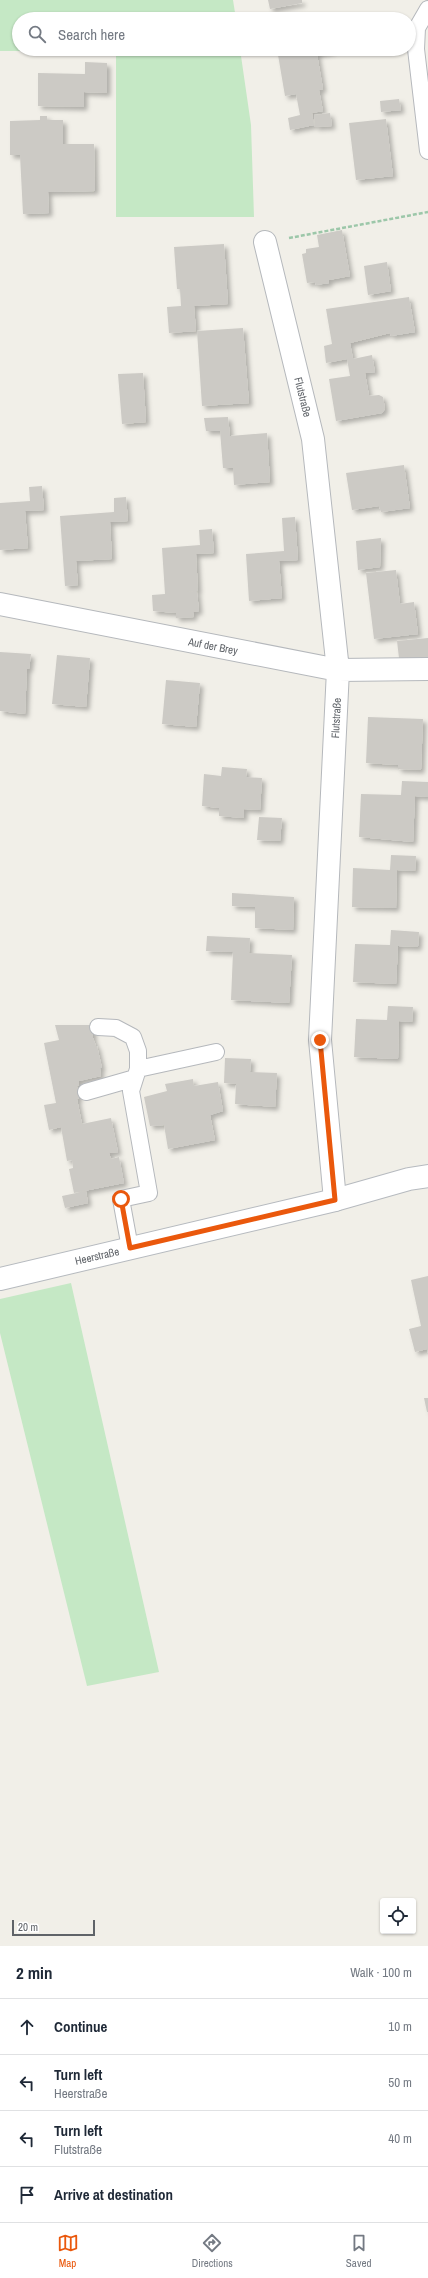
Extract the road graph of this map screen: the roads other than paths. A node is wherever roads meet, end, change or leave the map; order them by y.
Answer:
1 (428, 9) edge
2 (428, 151) edge
3 (265, 242) road end
4 (0, 604) edge
5 (428, 669) edge
6 (338, 670) junction
7 (98, 1026) dead end
8 (216, 1052) dead end
9 (137, 1074) junction
10 (86, 1092) dead end
11 (428, 1176) edge
12 (335, 1200) junction
13 (130, 1248) junction
14 (0, 1279) edge

1 - 2 lane
3 - 6 street, Flutstraße
4 - 6 street, Auf der Brey
5 - 6 street, Auf der Brey
6 - 12 street, Flutstraße
7 - 9 lane
8 - 9 lane
9 - 10 lane
9 - 13 lane
11 - 12 street, Heerstraße
12 - 13 street, Heerstraße
13 - 14 street, Heerstraße

